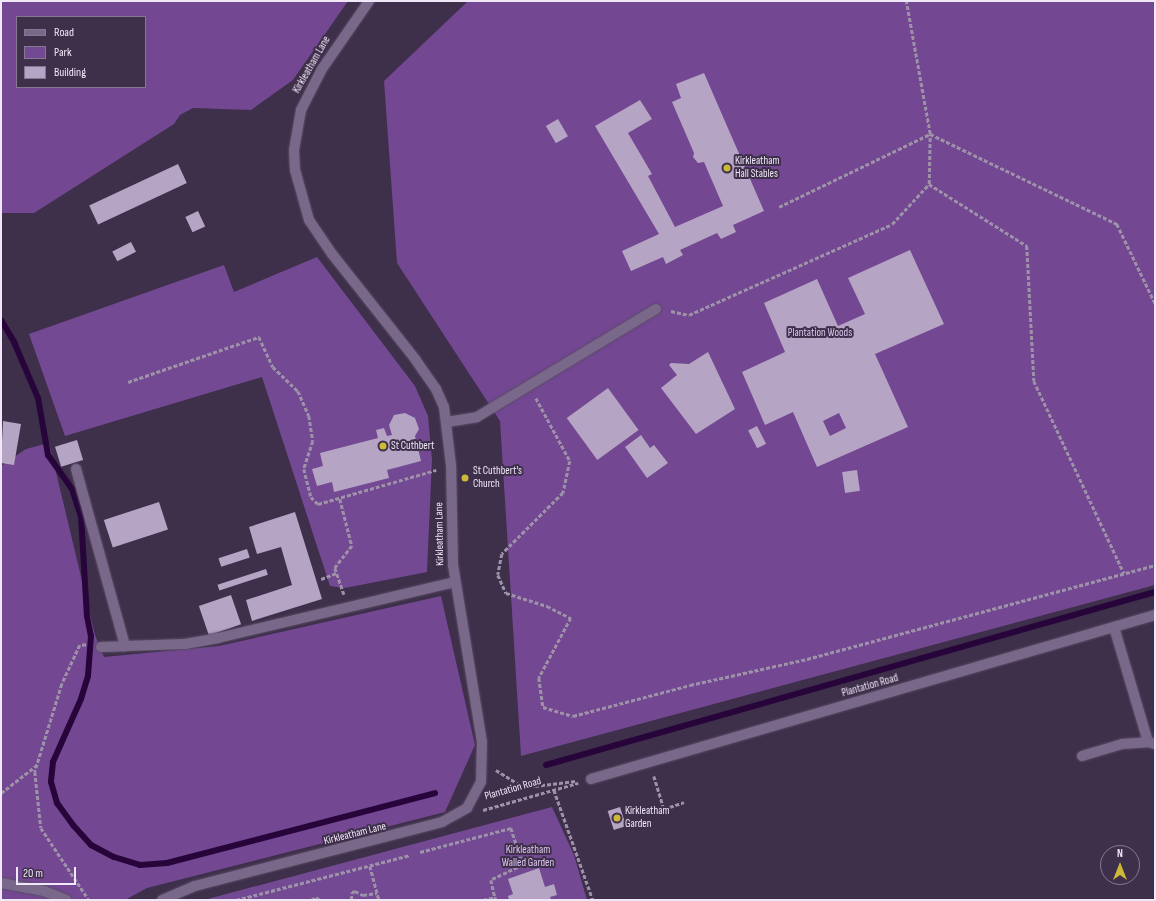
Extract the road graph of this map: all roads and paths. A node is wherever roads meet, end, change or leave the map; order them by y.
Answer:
1 (369, 1) edge
2 (906, 1) edge
3 (930, 134) junction
4 (929, 184) junction
5 (779, 207) dead end
6 (1155, 303) edge
7 (656, 309) joint
8 (128, 382) dead end
9 (530, 387) junction
10 (447, 422) junction
11 (76, 469) dead end
12 (428, 472) dead end
13 (340, 499) junction
14 (1155, 565) edge
15 (1124, 573) junction
16 (337, 574) junction
17 (321, 579) dead end
18 (454, 582) junction
19 (342, 585) dead end
20 (1155, 615) edge
21 (1114, 627) junction
22 (80, 645) dead end
23 (125, 646) junction
24 (101, 647) dead end
25 (1152, 743) edge
26 (1082, 756) dead end
27 (650, 762) junction
28 (483, 763) junction
29 (37, 764) junction
30 (591, 779) junction
31 (554, 790) junction
32 (1, 793) edge
33 (684, 802) dead end
34 (480, 811) dead end
35 (420, 852) dead end
36 (410, 855) dead end
37 (370, 866) junction
38 (1, 883) edge
39 (377, 893) junction
40 (496, 898) edge
41 (246, 899) edge
42 (66, 900) edge
43 (89, 900) edge
44 (162, 900) edge
45 (236, 900) edge
46 (311, 900) edge
47 (320, 900) edge
48 (351, 900) edge
49 (379, 900) edge
50 (483, 900) edge
51 (592, 900) edge

1 - 10 street, Kirkleatham Lane
2 - 3 path
3 - 4 path
3 - 5 path
3 - 6 path
4 - 7 path
4 - 15 path
7 - 9 street
8 - 13 path
9 - 10 street
9 - 15 path
10 - 18 street, Kirkleatham Lane
11 - 23 street
12 - 13 path
13 - 16 path
14 - 15 path
16 - 17 path
16 - 19 path
18 - 23 street
18 - 28 street, Kirkleatham Lane
20 - 21 street, Plantation Road
21 - 25 street
21 - 27 street, Plantation Road
22 - 29 path
23 - 24 street
25 - 26 street
27 - 30 street, Plantation Road
27 - 33 path
28 - 30 path, Plantation Road
28 - 44 street, Kirkleatham Lane
29 - 32 path
29 - 43 path
30 - 31 path, Plantation Road
31 - 34 path, Plantation Road
31 - 51 path
35 - 40 path
36 - 37 path
37 - 39 path
37 - 41 path
38 - 42 street
39 - 48 path
39 - 49 path
40 - 50 path
41 - 45 path
46 - 47 path

